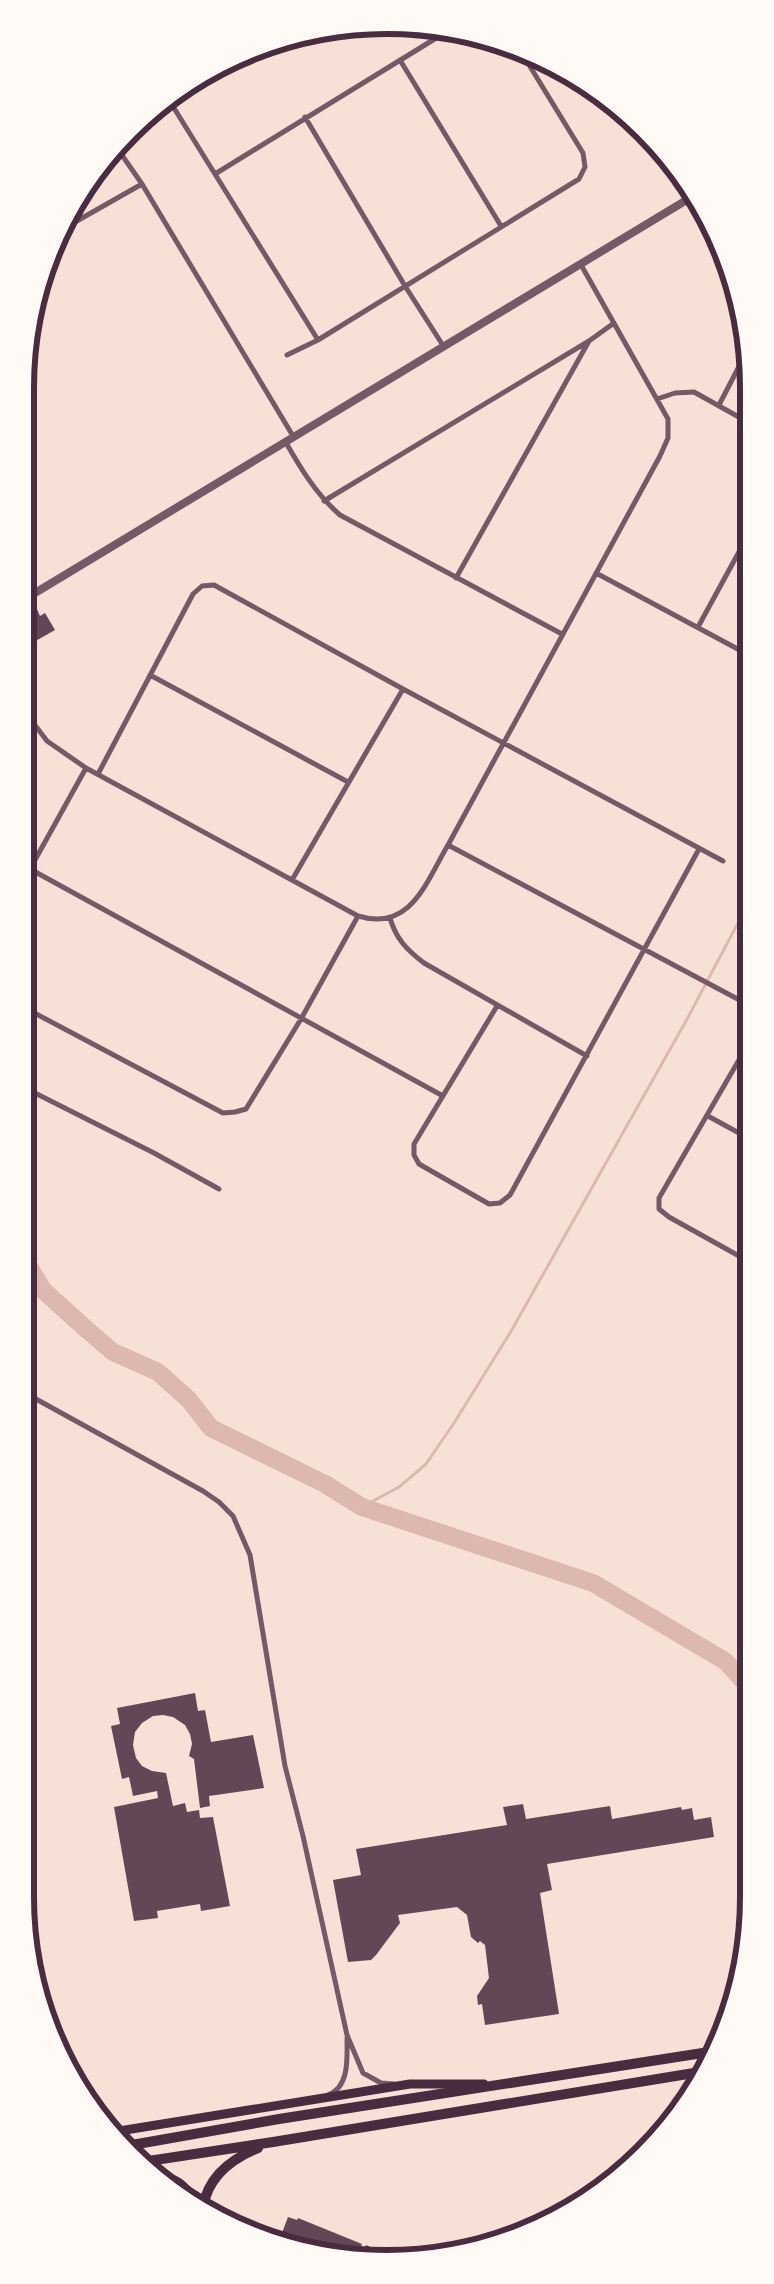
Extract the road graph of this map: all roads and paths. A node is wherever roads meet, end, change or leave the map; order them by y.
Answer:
1 (437, 38) edge
2 (400, 60) junction
3 (528, 64) edge
4 (173, 106) edge
5 (305, 117) junction
6 (121, 154) edge
7 (215, 174) junction
8 (142, 184) junction
9 (687, 200) edge
10 (77, 220) edge
11 (501, 226) junction
12 (580, 263) junction
13 (406, 286) junction
14 (614, 323) junction
15 (318, 340) junction
16 (589, 341) junction
17 (444, 347) junction
18 (287, 355) dead end
19 (739, 366) edge
20 (657, 400) junction
21 (719, 405) junction
22 (740, 417) edge
23 (293, 436) junction
24 (285, 442) junction
25 (324, 501) junction
26 (740, 550) edge
27 (596, 573) junction
28 (456, 578) junction
29 (34, 594) edge
30 (698, 627) junction
31 (562, 634) junction
32 (740, 651) edge
33 (150, 675) junction
34 (402, 689) junction
35 (34, 724) edge
36 (502, 743) junction
37 (86, 768) junction
38 (98, 774) junction
39 (348, 782) junction
40 (448, 845) junction
41 (699, 849) junction
42 (723, 861) dead end
43 (34, 862) edge
44 (34, 871) edge
45 (292, 880) junction
46 (358, 916) junction
47 (390, 918) junction
48 (646, 948) junction
49 (740, 1000) edge
50 (497, 1006) junction
51 (34, 1013) edge
52 (301, 1019) junction
53 (587, 1056) junction
54 (740, 1059) edge
55 (34, 1092) edge
56 (443, 1096) junction
57 (708, 1116) junction
58 (740, 1134) edge
59 (219, 1189) dead end
60 (740, 1257) edge
61 (34, 1398) edge
62 (346, 2035) junction
63 (704, 2053) edge
64 (693, 2073) edge
65 (509, 2083) junction
66 (410, 2084) junction
67 (316, 2099) junction
68 (121, 2130) edge
69 (273, 2142) junction
70 (135, 2144) edge
71 (151, 2161) edge
72 (205, 2200) edge

1 - 2 street
2 - 5 street
2 - 11 street
3 - 11 street
4 - 7 street
5 - 7 street
5 - 13 street
6 - 8 street
7 - 15 street
8 - 10 street
8 - 23 street
9 - 12 street
11 - 13 street
12 - 14 street
12 - 17 street
13 - 15 street
13 - 17 street
14 - 16 street
14 - 20 street
15 - 18 street
16 - 25 street
16 - 28 street
17 - 23 street
19 - 21 street
20 - 21 street
20 - 27 street
21 - 22 street
23 - 24 street
24 - 25 street
24 - 29 street
25 - 28 street
26 - 30 street
27 - 30 street
27 - 31 street
28 - 31 street
30 - 32 street
31 - 36 street
33 - 34 street
33 - 38 street
33 - 39 street
34 - 36 street
34 - 39 street
35 - 37 street
36 - 40 street
36 - 41 street
37 - 38 street
37 - 43 street
38 - 45 street
39 - 45 street
40 - 47 street
40 - 48 street
41 - 42 street
41 - 48 street
44 - 52 street
45 - 46 street
46 - 47 street
46 - 52 street
47 - 50 street
48 - 49 street
48 - 53 street
50 - 53 street
50 - 56 street
51 - 52 street
52 - 56 street
53 - 56 street
54 - 57 street
55 - 59 street
57 - 58 street
57 - 60 street
61 - 62 street
62 - 66 street
62 - 67 street
63 - 65 highway
64 - 69 highway
65 - 66 main road
65 - 70 highway
66 - 67 main road
67 - 68 main road
69 - 71 highway
69 - 72 highway

